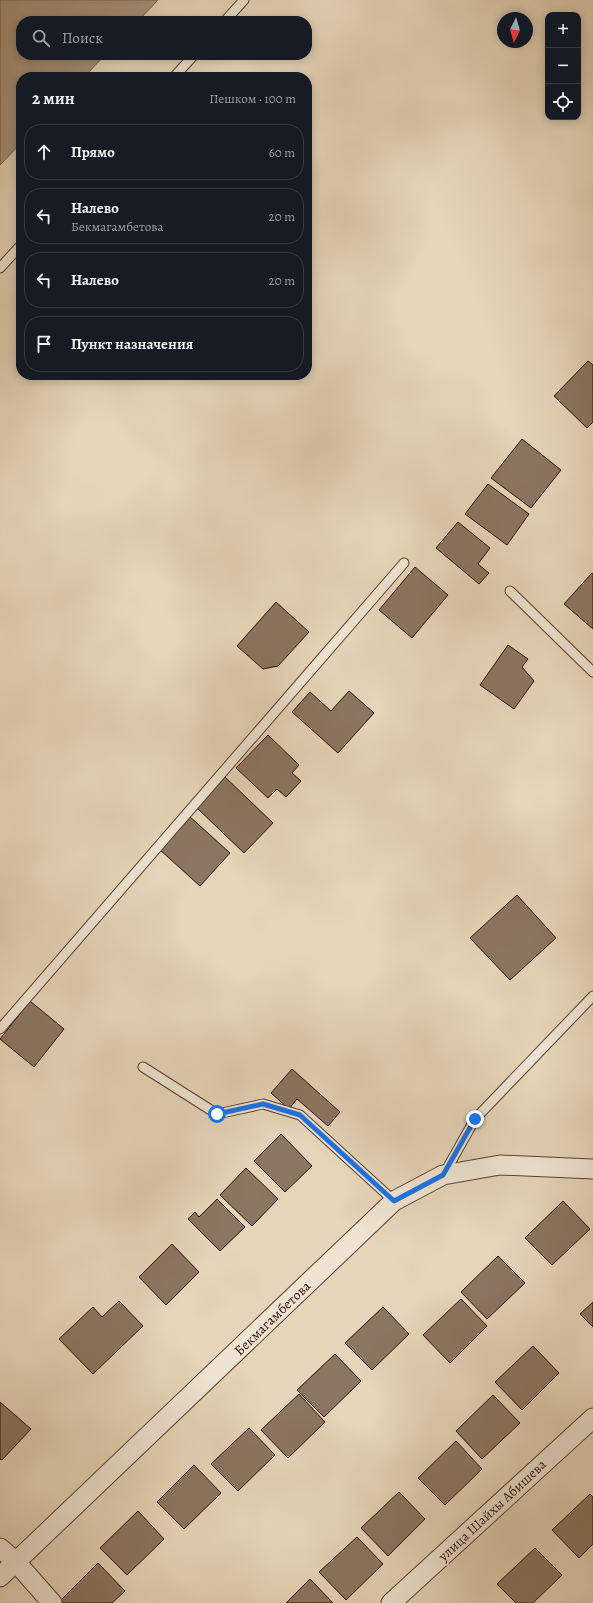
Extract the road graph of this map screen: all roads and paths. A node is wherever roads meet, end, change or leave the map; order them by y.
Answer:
1 (244, 0) edge
2 (230, 16) edge
3 (189, 60) edge
4 (179, 72) edge
5 (16, 250) edge
6 (0, 268) edge
7 (404, 563) dead end
8 (510, 591) dead end
9 (593, 672) edge
10 (593, 996) edge
11 (0, 1029) edge
12 (143, 1067) dead end
13 (593, 1169) edge
14 (443, 1175) junction
15 (394, 1201) junction
16 (593, 1418) edge
17 (0, 1548) edge
18 (16, 1562) junction
19 (0, 1577) edge
20 (52, 1603) edge
21 (391, 1603) edge

1 - 2 lane
3 - 4 lane
5 - 6 lane
7 - 11 lane
8 - 9 lane
10 - 14 lane
12 - 15 lane
13 - 14 street, Бекмагамбетова
14 - 15 street, Бекмагамбетова
15 - 18 street, Бекмагамбетова
16 - 21 street, улица Шайхы Абишева
17 - 18 street
18 - 19 street, Бекмагамбетова
18 - 20 street

